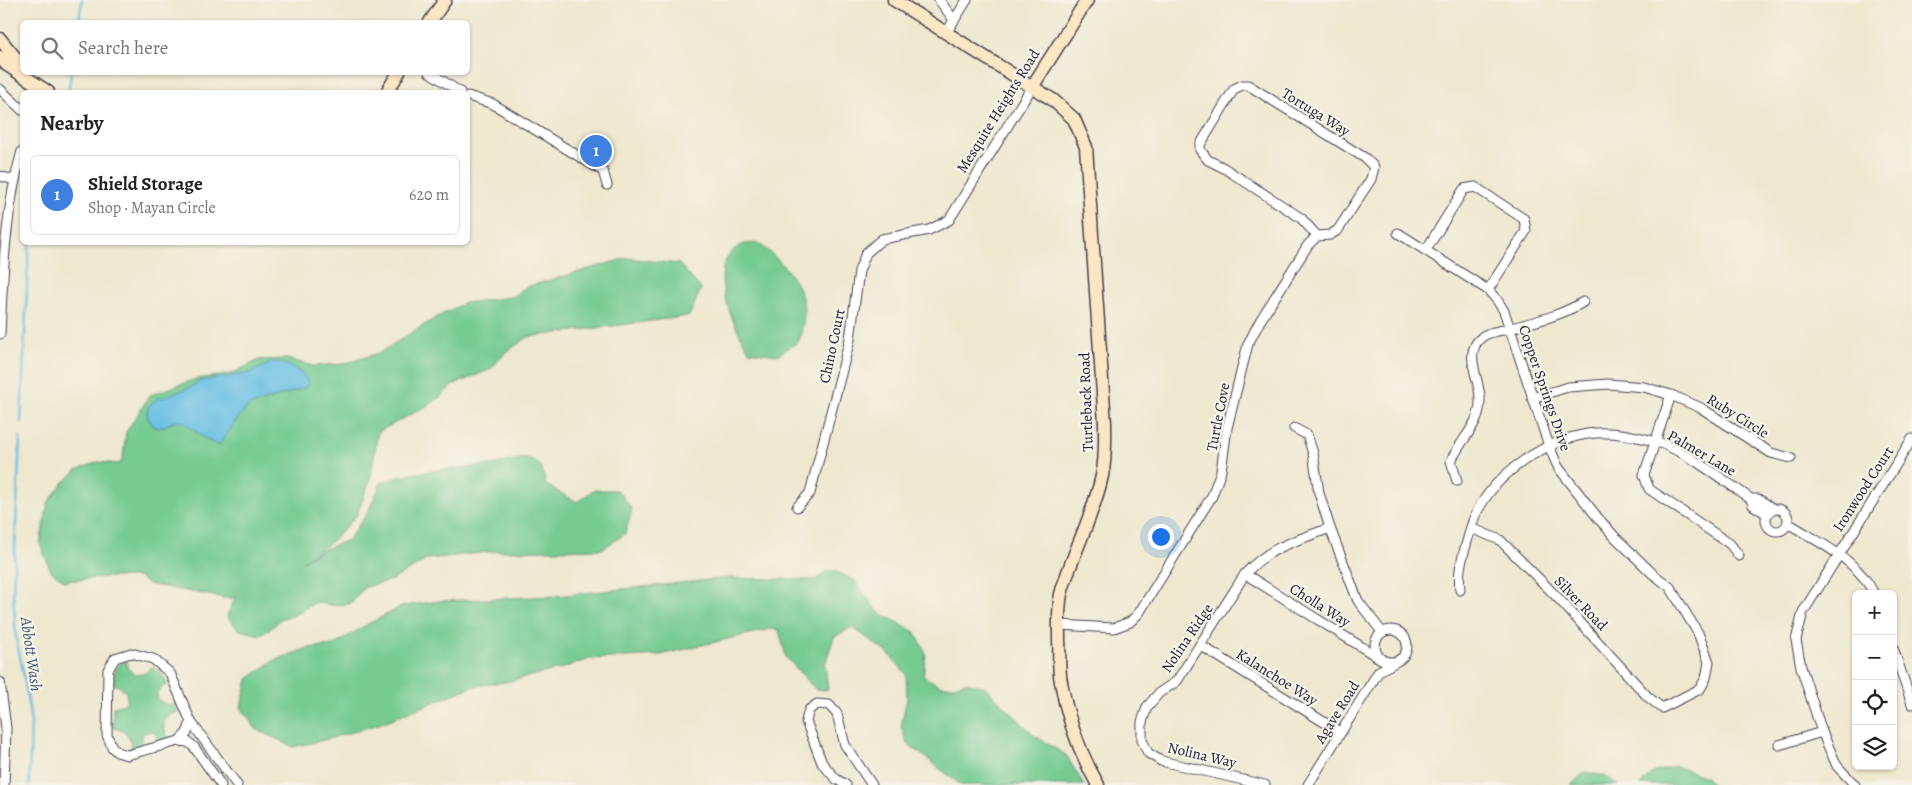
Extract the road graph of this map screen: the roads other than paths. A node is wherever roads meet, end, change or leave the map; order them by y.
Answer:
1 (445, 0) edge
2 (894, 0) edge
3 (939, 0) edge
4 (967, 0) edge
5 (1087, 0) edge
6 (431, 20) edge
7 (954, 20) junction
8 (946, 33) junction
9 (0, 39) edge
10 (0, 57) edge
11 (20, 64) edge
12 (20, 73) edge
13 (23, 75) edge
14 (32, 75) edge
15 (397, 75) edge
16 (434, 75) edge
17 (1032, 87) junction
18 (0, 89) edge
19 (44, 90) edge
20 (45, 90) edge
21 (388, 90) edge
22 (457, 90) edge
23 (470, 97) edge
24 (20, 108) edge
25 (20, 158) edge
26 (0, 176) edge
27 (14, 180) junction
28 (608, 185) dead end
29 (929, 230) joint
30 (1398, 233) dead end
31 (1317, 236) junction
32 (1426, 250) junction
33 (1488, 290) junction
34 (1584, 302) dead end
35 (1510, 328) junction
36 (0, 334) edge
37 (1671, 395) junction
38 (1532, 398) junction
39 (1294, 428) dead end
40 (1912, 439) edge
41 (1655, 441) junction
42 (1549, 446) junction
43 (1791, 458) dead end
44 (1457, 481) dead end
45 (797, 507) dead end
46 (1770, 511) junction
47 (1787, 525) junction
48 (1330, 528) junction
49 (1471, 528) junction
50 (1838, 554) junction
51 (1739, 556) dead end
52 (1245, 574) junction
53 (1460, 590) dead end
54 (1872, 590) edge
55 (1059, 625) junction
56 (1382, 632) junction
57 (1200, 645) junction
58 (1381, 659) junction
59 (1897, 660) edge
60 (1397, 661) junction
61 (0, 682) edge
62 (1912, 704) edge
63 (1662, 708) joint
64 (191, 722) junction
65 (1340, 732) junction
66 (1822, 732) junction
67 (1142, 740) joint
68 (179, 741) junction
69 (1779, 746) dead end
70 (4, 785) edge
71 (221, 785) edge
72 (237, 785) edge
73 (846, 785) edge
74 (872, 785) edge
75 (1098, 785) edge
76 (1265, 785) edge
77 (1308, 785) edge
78 (1855, 785) edge

1 - 6 main road
2 - 8 main road, Turtleback Road
3 - 7 street
4 - 7 street
5 - 17 main road, Mesquite Heights Road
7 - 8 street
8 - 17 main road, Turtleback Road
9 - 11 main road
10 - 12 main road
13 - 19 main road
14 - 20 main road
15 - 21 main road
16 - 22 street
17 - 29 street, Mesquite Heights Road
17 - 55 main road, Turtleback Road
18 - 24 street
23 - 28 street
25 - 27 street
26 - 27 street
27 - 36 street
29 - 45 street, Chino Court
30 - 32 street, Copper Springs Drive
31 - 31 street, Tortuga Way
31 - 55 street, Turtle Cove
32 - 33 street, Copper Springs Drive
32 - 33 street
33 - 35 street, Copper Springs Drive
34 - 35 street
35 - 38 street, Copper Springs Drive
35 - 44 street
37 - 38 street, Ruby Circle
37 - 41 street
37 - 43 street, Ruby Circle
38 - 42 street, Copper Springs Drive
39 - 48 street
40 - 50 street, Ironwood Court
41 - 42 street, Palmer Lane
41 - 46 street, Palmer Lane
41 - 51 street
42 - 49 street, Palmer Lane
42 - 63 street, Copper Springs Drive
46 - 47 street, Palmer Lane
46 - 47 street, Palmer Lane
47 - 50 street, Palmer Lane
48 - 52 street, Nolina Ridge
48 - 56 street
49 - 53 street, Palmer Lane
49 - 63 street, Silver Road
50 - 54 street, Palmer Lane
50 - 66 street, Ironwood Court
52 - 57 street, Nolina Ridge
52 - 58 street, Cholla Way
55 - 75 main road, Turtleback Road
56 - 58 street
56 - 60 street
57 - 65 street, Kalanchoe Way
57 - 67 street, Nolina Ridge
58 - 60 street
59 - 62 street
60 - 65 street, Agave Road
61 - 70 street
64 - 68 street
64 - 68 street
64 - 72 street
65 - 77 street, Agave Road
66 - 69 street
66 - 78 street, Ironwood Court
67 - 76 street, Nolina Way
68 - 71 street
73 - 74 street

